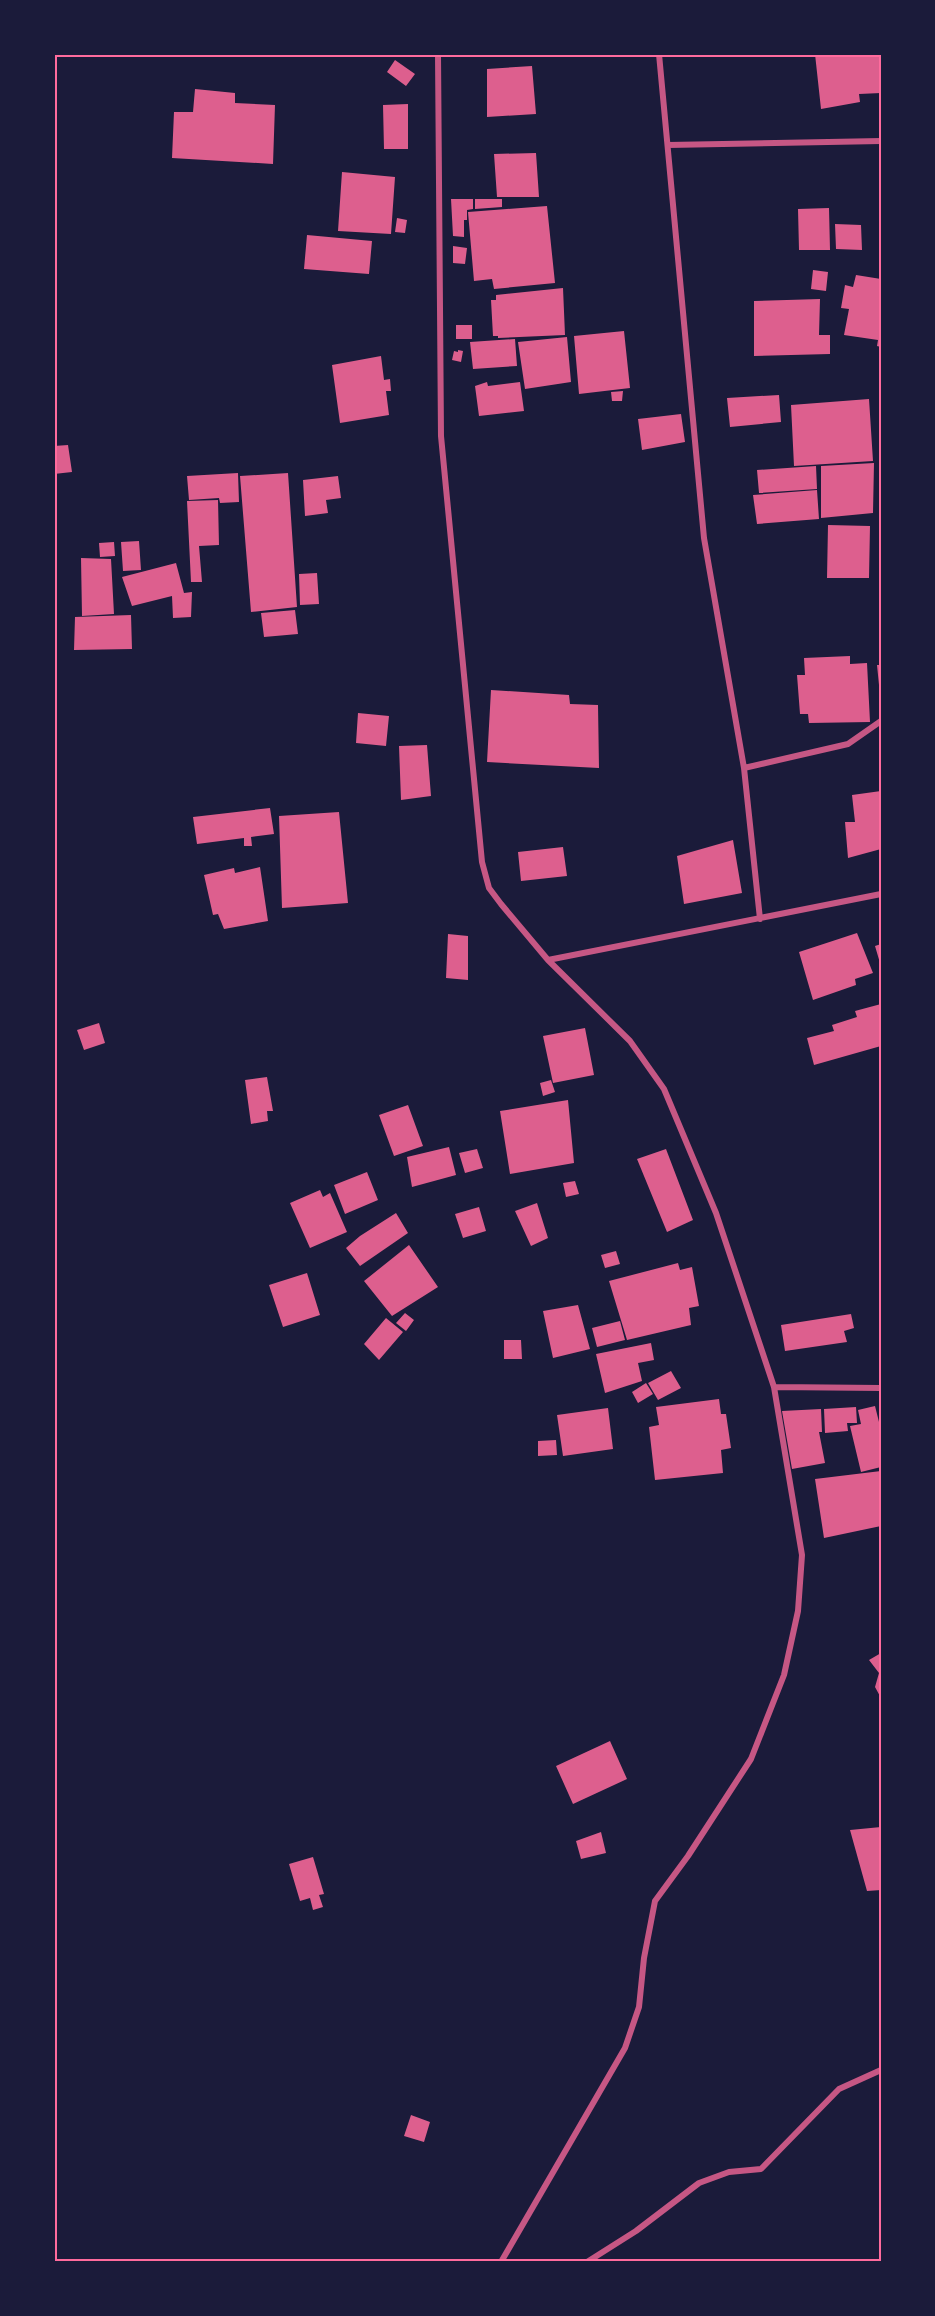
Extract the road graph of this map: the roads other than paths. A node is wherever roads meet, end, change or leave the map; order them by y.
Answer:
1 (438, 54) edge
2 (659, 54) edge
3 (881, 141) edge
4 (668, 145) junction
5 (881, 722) edge
6 (744, 768) junction
7 (881, 894) edge
8 (760, 919) junction
9 (548, 960) junction
10 (774, 1387) junction
11 (881, 1388) edge
12 (881, 2070) edge
13 (501, 2262) edge
14 (587, 2262) edge

1 - 9 street
2 - 4 street
3 - 4 street
4 - 6 street
5 - 6 street
6 - 8 street
7 - 8 street
8 - 9 street
9 - 10 street
10 - 11 street
10 - 13 street
12 - 14 street

